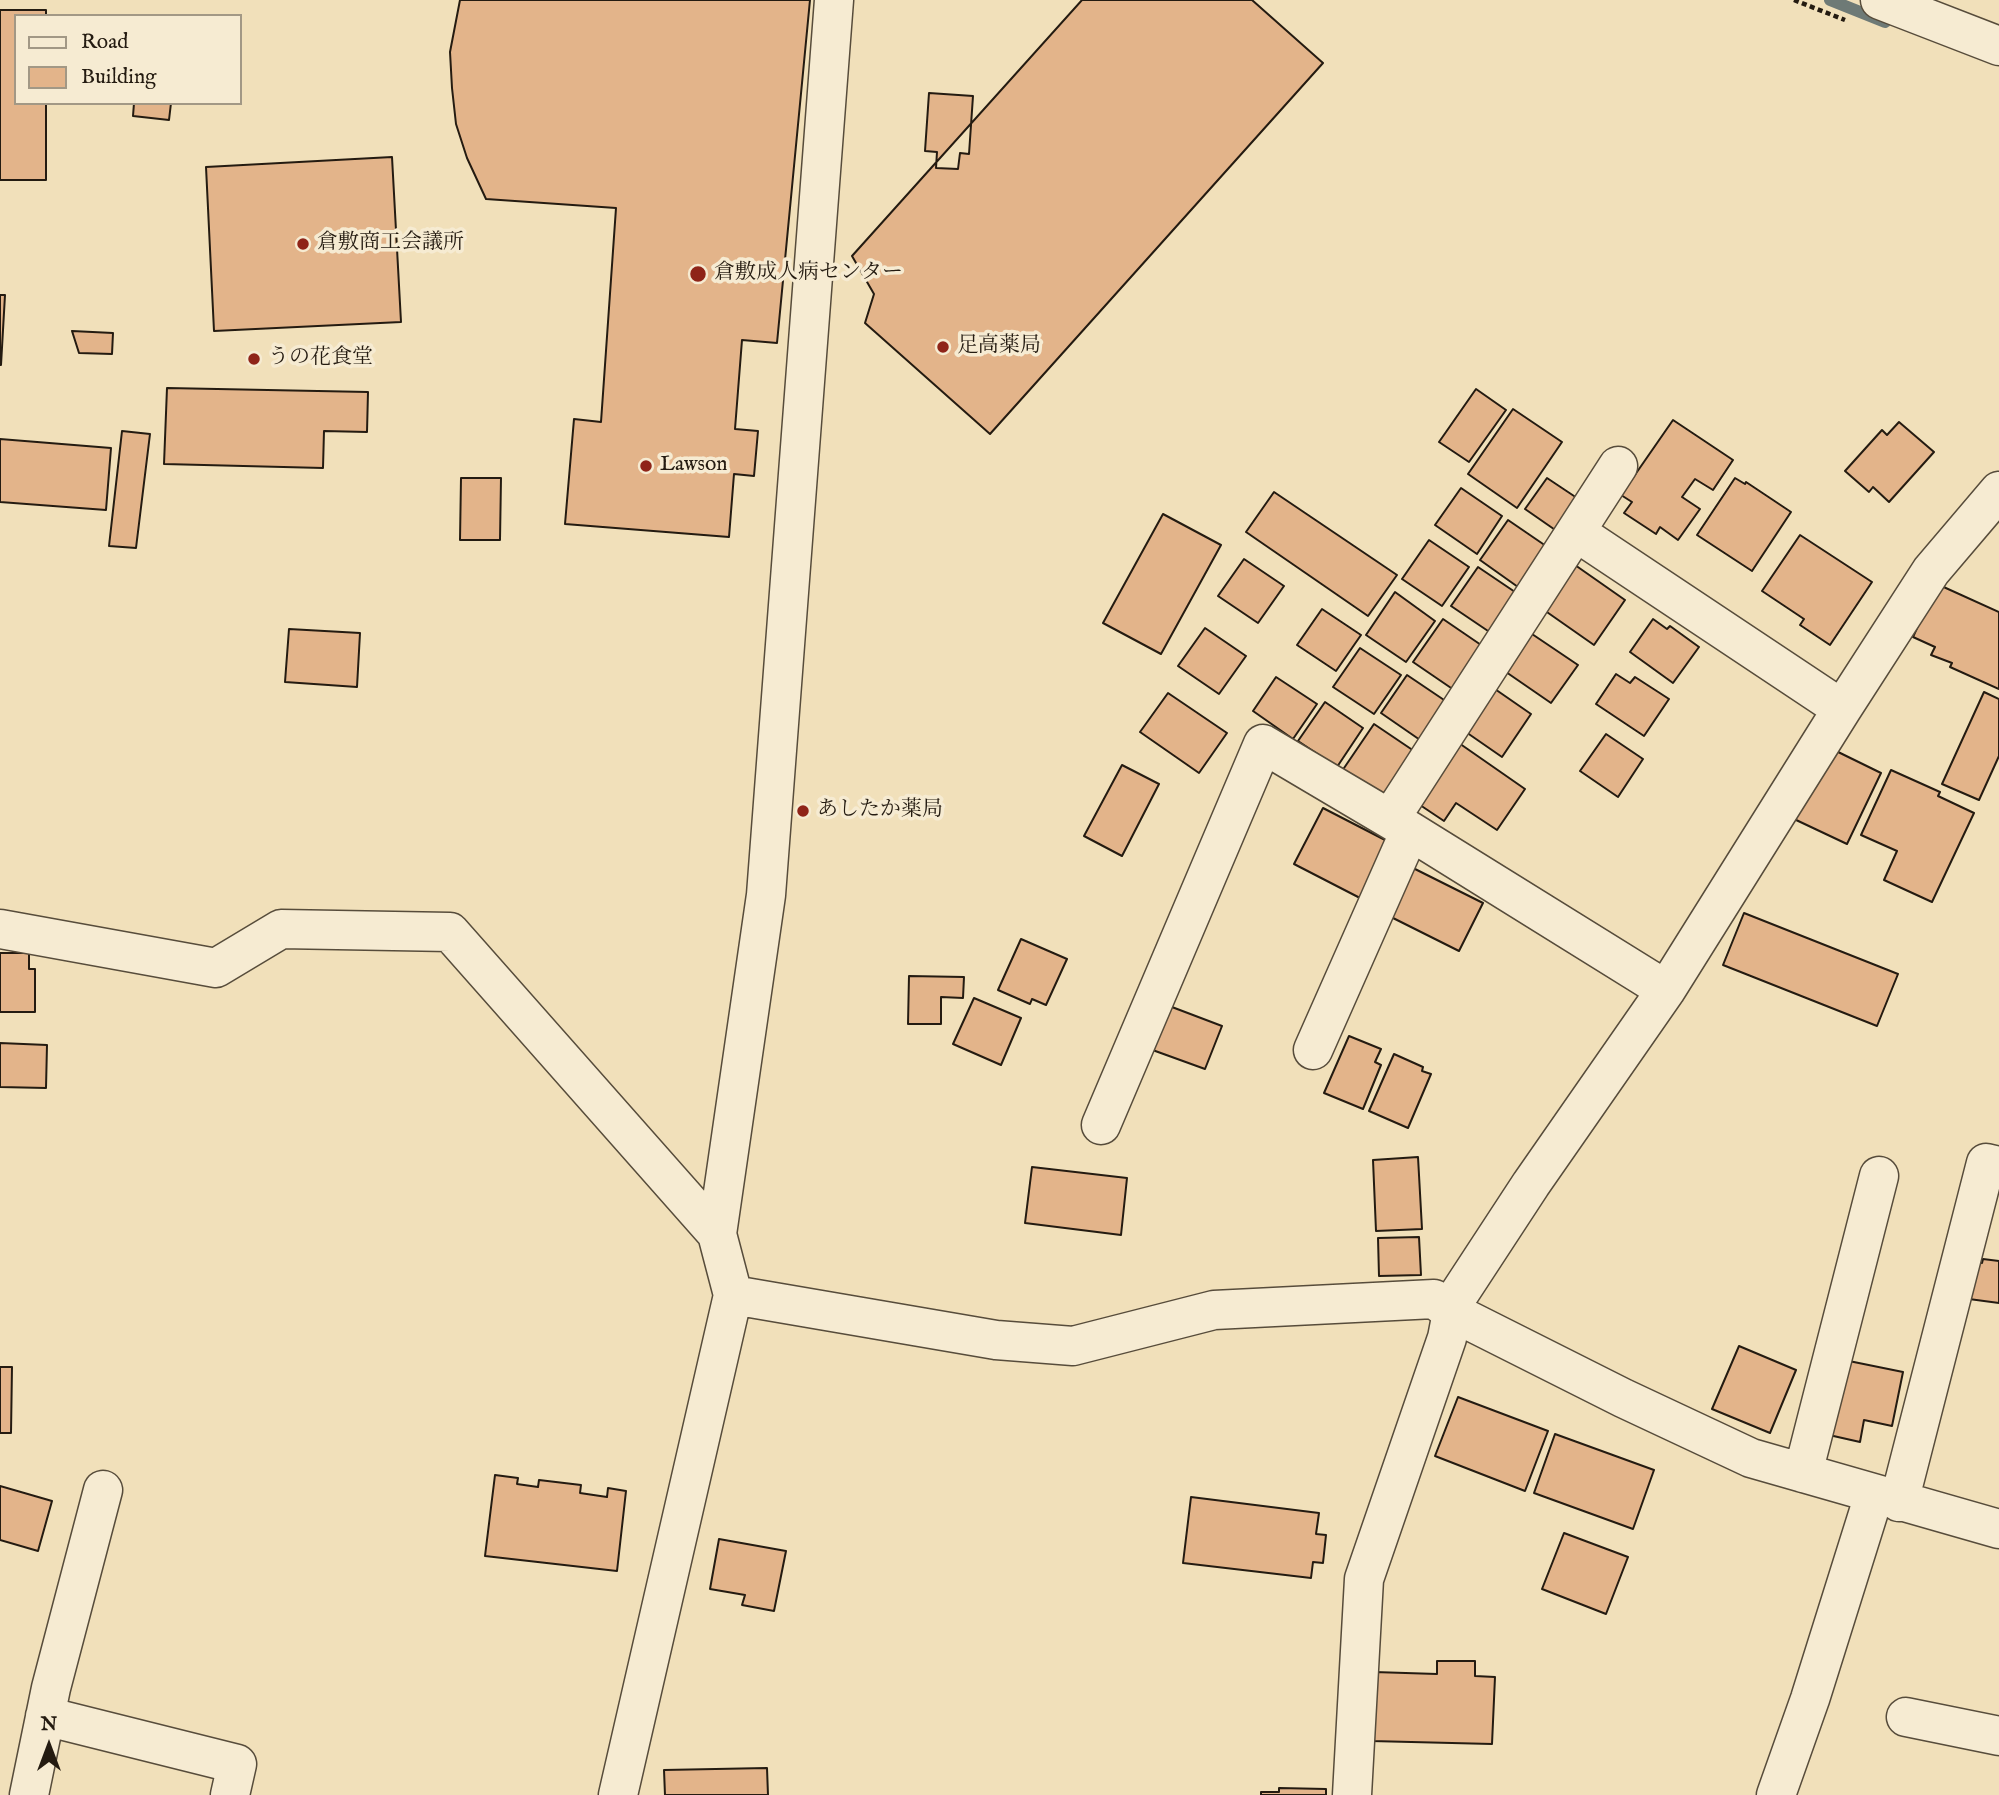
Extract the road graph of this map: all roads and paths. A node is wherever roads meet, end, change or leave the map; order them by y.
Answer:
1 (834, 0) edge
2 (1880, 0) edge
3 (1999, 46) edge
4 (1618, 466) dead end
5 (1999, 491) edge
6 (1576, 532) junction
7 (1842, 709) junction
8 (1400, 825) junction
9 (0, 929) edge
10 (1666, 990) junction
11 (1313, 1050) dead end
12 (1101, 1125) dead end
13 (1999, 1166) edge
14 (1880, 1176) dead end
15 (717, 1234) junction
16 (733, 1295) junction
17 (1452, 1312) junction
18 (1803, 1473) junction
19 (103, 1490) dead end
20 (1887, 1498) junction
21 (1999, 1529) edge
22 (45, 1716) junction
23 (1906, 1717) dead end
24 (1999, 1736) edge
25 (29, 1795) edge
26 (230, 1795) edge
27 (618, 1795) edge
28 (1352, 1795) edge
29 (1776, 1795) edge

1 - 15 street
2 - 3 street
4 - 6 street
5 - 7 street
6 - 7 street
6 - 8 street
7 - 10 street
8 - 10 street
8 - 11 street
8 - 12 street
9 - 15 street
10 - 17 street
13 - 20 street
14 - 18 street
15 - 16 street
16 - 17 street
16 - 27 street
17 - 18 street
17 - 28 street
18 - 20 street
19 - 22 street
20 - 21 street
20 - 29 street
22 - 25 street
22 - 26 street
23 - 24 street

